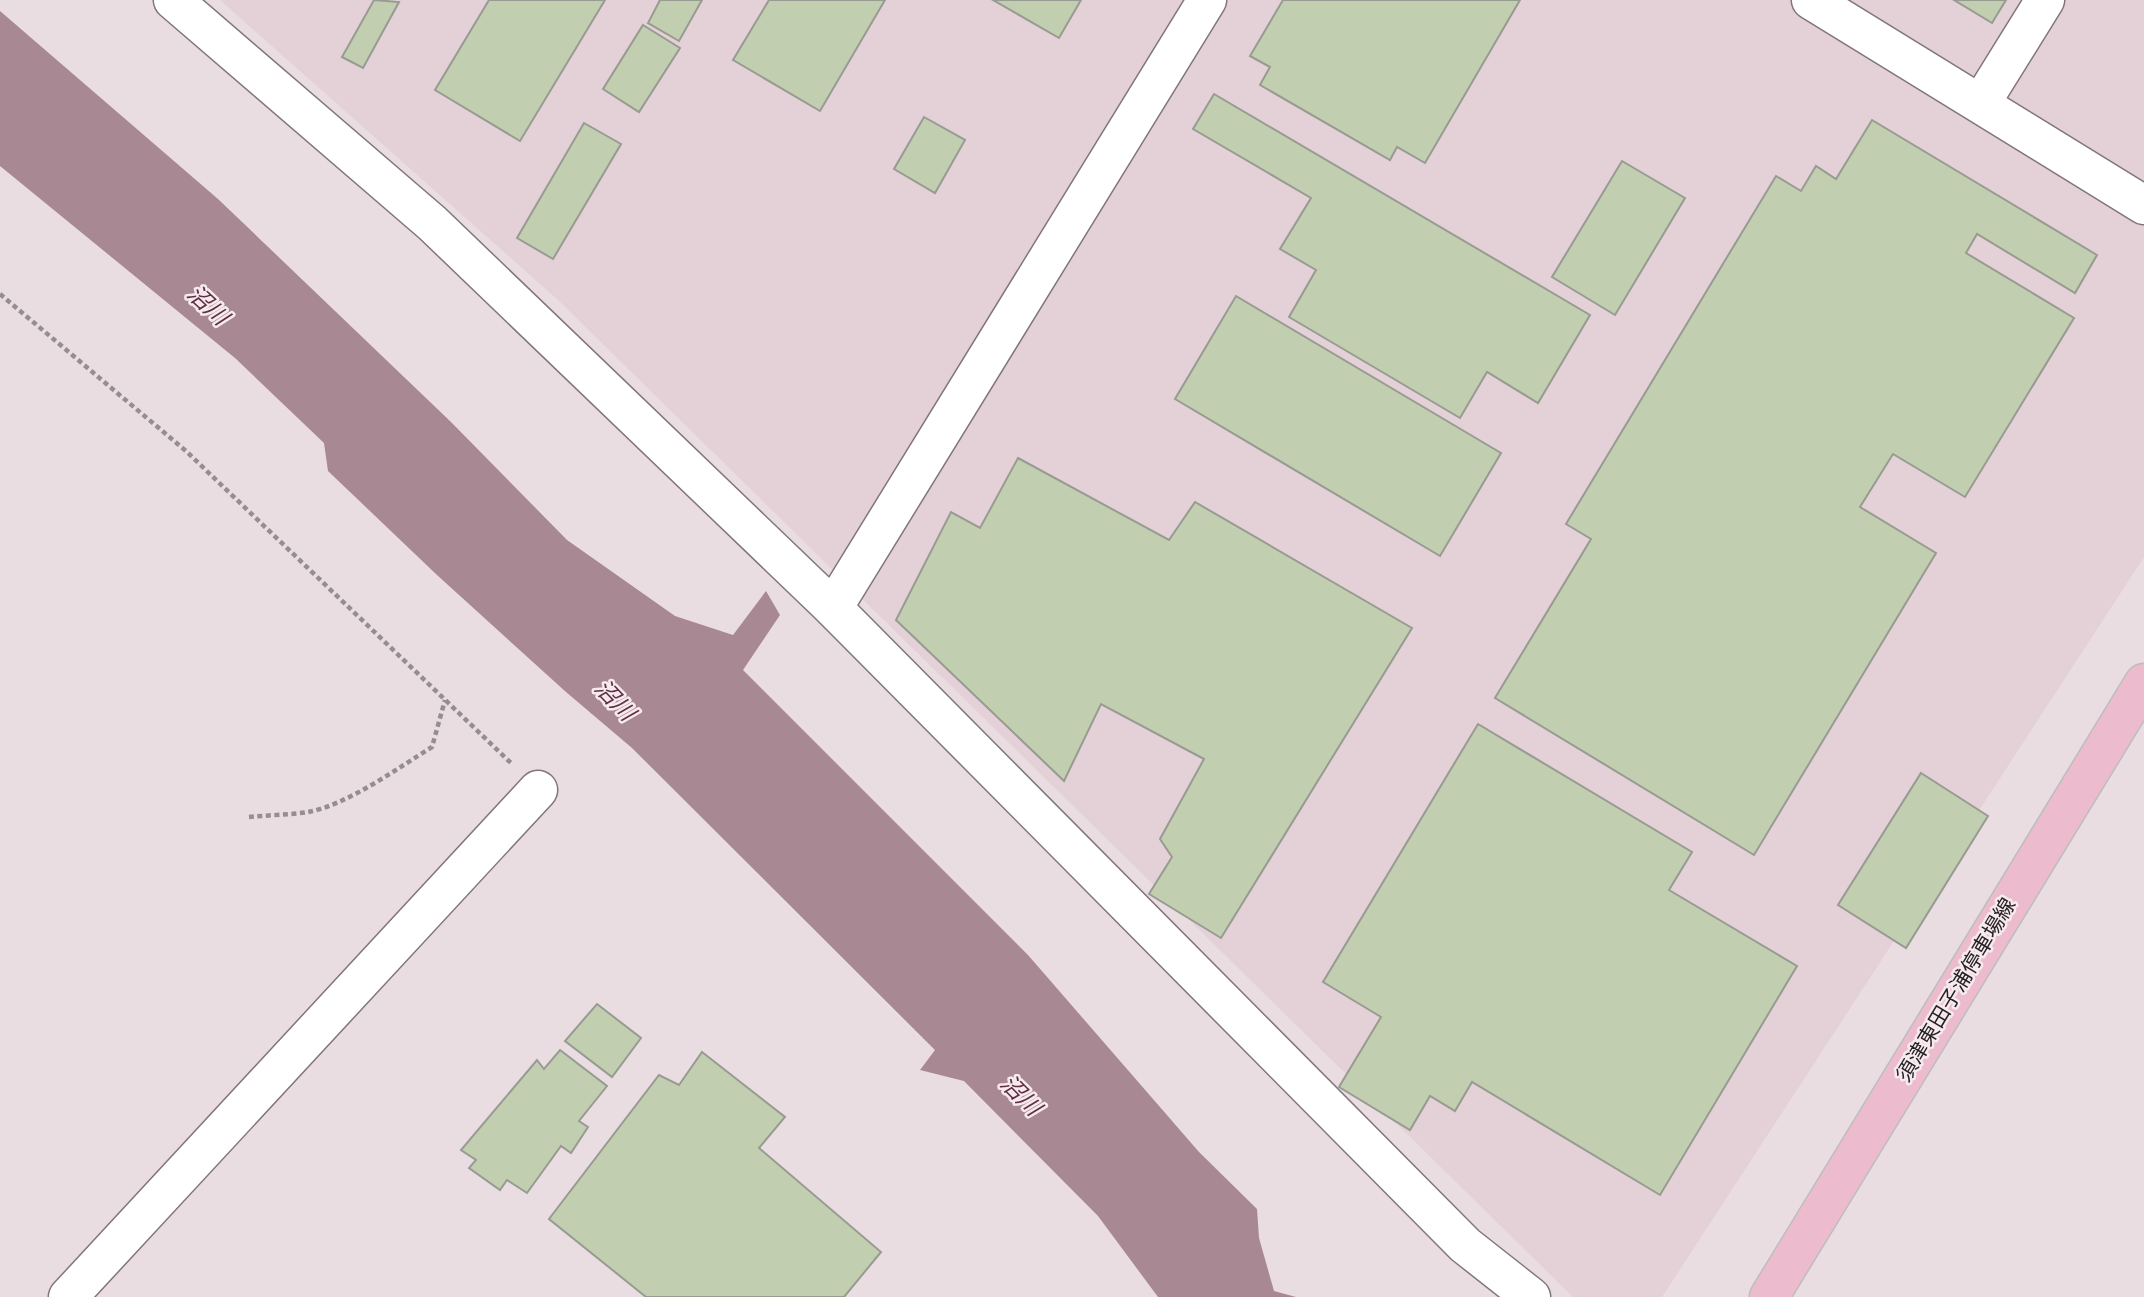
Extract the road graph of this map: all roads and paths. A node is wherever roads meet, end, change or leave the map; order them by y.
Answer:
1 (173, 0) edge
2 (1208, 0) edge
3 (1811, 0) edge
4 (2045, 0) edge
5 (1981, 103) junction
6 (2144, 205) edge
7 (0, 294) edge
8 (833, 608) junction
9 (2144, 683) edge
10 (445, 700) junction
11 (538, 790) joint
12 (249, 817) dead end
13 (68, 1297) edge
14 (1531, 1297) edge
15 (1769, 1297) edge

1 - 8 street
2 - 8 street
3 - 5 street
4 - 5 street
5 - 6 street
7 - 10 path
8 - 14 street
9 - 15 main road, 須津東田子浦停車場線
10 - 11 path
10 - 12 path
11 - 13 street

